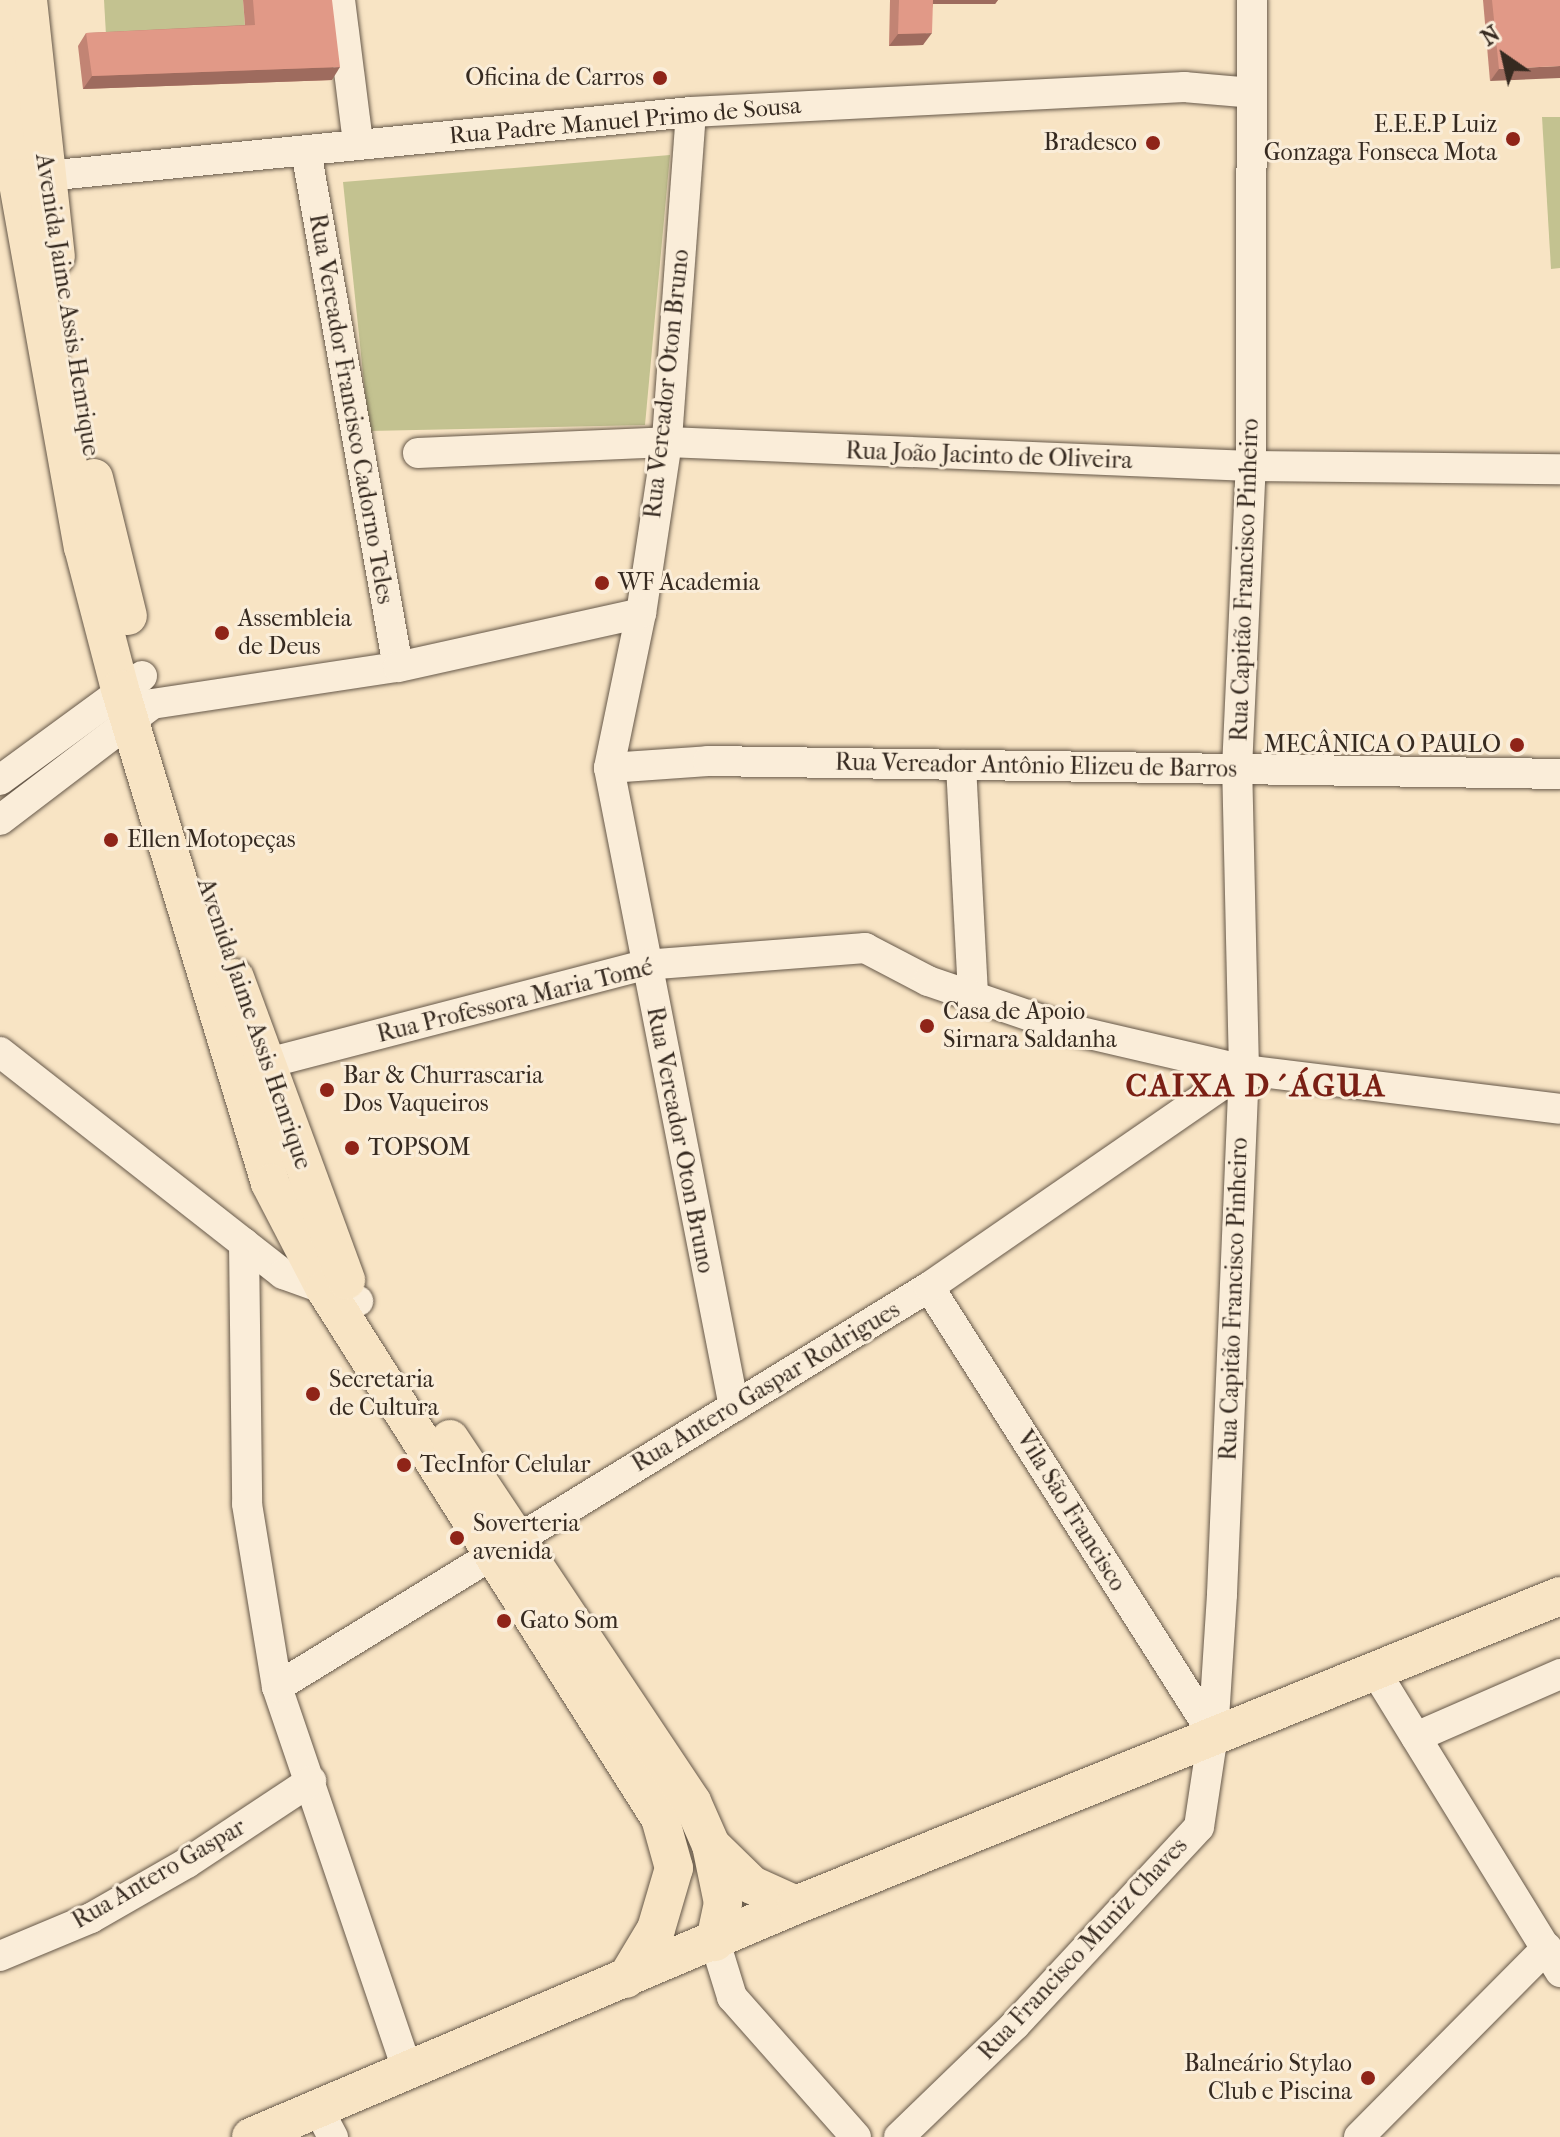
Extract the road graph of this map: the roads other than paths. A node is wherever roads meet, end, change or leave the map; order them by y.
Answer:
1 (1, 0) edge
2 (28, 0) edge
3 (340, 0) edge
4 (1252, 0) edge
5 (1252, 93) junction
6 (691, 112) junction
7 (358, 142) junction
8 (306, 151) junction
9 (20, 179) edge
10 (667, 442) junction
11 (418, 453) dead end
12 (1251, 466) junction
13 (1560, 469) edge
14 (641, 613) junction
15 (398, 667) junction
16 (136, 699) junction
17 (961, 765) junction
18 (609, 768) junction
19 (1237, 769) junction
20 (1560, 774) edge
21 (0, 780) edge
22 (0, 820) edge
23 (644, 965) junction
24 (973, 997) junction
25 (0, 1052) edge
26 (264, 1064) junction
27 (1244, 1070) junction
28 (1560, 1109) edge
29 (244, 1243) junction
30 (929, 1287) junction
31 (342, 1295) junction
32 (734, 1407) junction
33 (504, 1546) junction
34 (1560, 1596) edge
35 (1377, 1674) junction
36 (1560, 1674) edge
37 (277, 1687) junction
38 (1213, 1734) junction
39 (1416, 1737) junction
40 (311, 1781) junction
41 (711, 1845) junction
42 (674, 1868) junction
43 (796, 1905) junction
44 (715, 1942) junction
45 (0, 1956) edge
46 (1553, 1960) edge
47 (626, 1979) junction
48 (407, 2069) junction
49 (325, 2122) edge
50 (251, 2137) edge
51 (856, 2137) edge
52 (899, 2137) edge
53 (1359, 2137) edge

1 - 9 main road
2 - 9 main road, Avenida Jaime Assis Henrique
3 - 7 street
4 - 5 street, Rua Capitão Francisco Pinheiro
5 - 6 street, Rua Padre Manuel Primo de Sousa
5 - 12 street, Rua Capitão Francisco Pinheiro
6 - 7 street, Rua Padre Manuel Primo de Sousa
6 - 10 street, Rua Vereador Oton Bruno
7 - 8 street, Rua Padre Manuel Primo de Sousa
8 - 9 street, Rua Padre Manuel Primo de Sousa
8 - 15 street, Rua Vereador Francisco Cadorno Teles
9 - 16 main road, Avenida Jaime Assis Henrique
10 - 11 street, Rua João Jacinto de Oliveira
10 - 12 street, Rua João Jacinto de Oliveira
10 - 14 street, Rua Vereador Oton Bruno
12 - 13 street, Rua João Jacinto de Oliveira
12 - 19 street, Rua Capitão Francisco Pinheiro
14 - 15 street
14 - 18 street, Rua Vereador Oton Bruno
15 - 16 street
16 - 21 street
16 - 22 street
16 - 26 main road, Avenida Jaime Assis Henrique
16 - 31 main road
17 - 18 street, Rua Vereador Antônio Elizeu de Barros
17 - 19 street, Rua Vereador Antônio Elizeu de Barros
17 - 24 street
18 - 23 street, Rua Vereador Oton Bruno
19 - 20 street, Rua Vereador Antônio Elizeu de Barros
19 - 27 street, Rua Capitão Francisco Pinheiro
23 - 24 street, Rua Professora Maria Tomé
23 - 26 street, Rua Professora Maria Tomé
23 - 32 street, Rua Vereador Oton Bruno
24 - 27 street, Rua Professora Maria Tomé
25 - 29 street
26 - 31 main road, Avenida Jaime Assis Henrique
27 - 28 street, Rua Professora Maria Tomé
27 - 30 street, Rua Antero Gaspar Rodrigues
27 - 38 street, Rua Capitão Francisco Pinheiro
29 - 31 street
29 - 37 street
30 - 32 street, Rua Antero Gaspar Rodrigues
30 - 38 street, Vila São Francisco
31 - 33 main road, Avenida Jaime Assis Henrique
32 - 33 street, Rua Antero Gaspar Rodrigues
33 - 37 street, Rua Antero Gaspar Rodrigues
33 - 41 main road, Avenida Jaime Assis Henrique
33 - 42 main road
34 - 35 main road
35 - 38 main road
35 - 39 street
36 - 39 street
37 - 40 street
38 - 43 main road
38 - 52 street, Rua Francisco Muniz Chaves
39 - 46 street
40 - 45 street, Rua Antero Gaspar
40 - 48 street
41 - 43 main road, Avenida Jaime Assis Henrique
41 - 44 main road
42 - 44 main road
42 - 47 main road
43 - 44 main road
44 - 47 main road
44 - 51 street
46 - 53 street
47 - 48 main road
48 - 49 main road
49 - 50 main road

